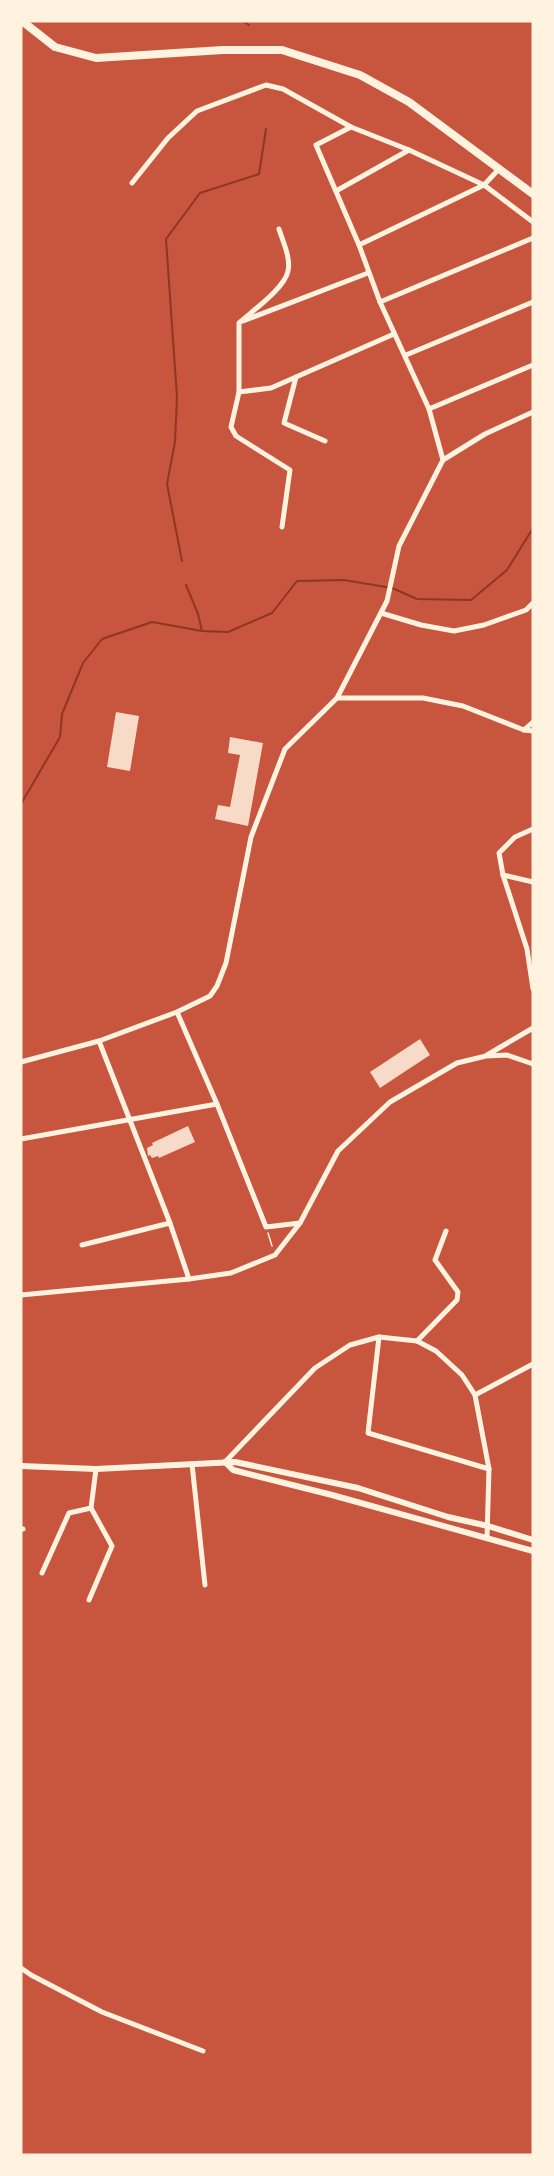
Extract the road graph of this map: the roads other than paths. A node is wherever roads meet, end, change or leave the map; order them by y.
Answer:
1 (22, 21) edge
2 (351, 127) junction
3 (409, 150) junction
4 (499, 169) junction
5 (132, 183) dead end
6 (484, 185) junction
7 (336, 191) junction
8 (533, 194) edge
9 (533, 222) edge
10 (279, 229) dead end
11 (533, 238) edge
12 (359, 245) junction
13 (368, 273) junction
14 (380, 302) junction
15 (533, 302) edge
16 (238, 323) junction
17 (394, 334) junction
18 (406, 355) junction
19 (533, 364) edge
20 (296, 377) junction
21 (239, 392) junction
22 (429, 409) junction
23 (533, 412) edge
24 (325, 441) dead end
25 (443, 460) junction
26 (282, 527) dead end
27 (533, 603) edge
28 (526, 610) junction
29 (533, 612) edge
30 (381, 613) junction
31 (337, 698) junction
32 (533, 722) edge
33 (524, 730) junction
34 (533, 731) edge
35 (533, 829) edge
36 (503, 875) junction
37 (533, 882) edge
38 (533, 988) edge
39 (177, 1012) junction
40 (533, 1028) edge
41 (99, 1041) junction
42 (486, 1056) junction
43 (21, 1062) edge
44 (533, 1064) edge
45 (218, 1104) junction
46 (130, 1121) junction
47 (21, 1139) edge
48 (170, 1223) junction
49 (300, 1223) junction
50 (446, 1232) dead end
51 (82, 1245) dead end
52 (189, 1279) junction
53 (21, 1295) edge
54 (379, 1337) junction
55 (417, 1341) junction
56 (533, 1364) edge
57 (475, 1395) junction
58 (225, 1462) junction
59 (192, 1464) junction
60 (21, 1466) edge
61 (96, 1469) junction
62 (489, 1469) junction
63 (358, 1488) junction
64 (355, 1502) junction
65 (91, 1508) junction
66 (488, 1526) junction
67 (487, 1538) junction
68 (533, 1540) edge
69 (533, 1551) edge
70 (42, 1573) dead end
71 (205, 1585) dead end
72 (89, 1600) dead end
73 (21, 1968) edge
74 (203, 2051) dead end

1 - 4 main road
2 - 3 street
2 - 5 street
2 - 7 street
3 - 6 street
3 - 7 street
4 - 6 street
4 - 8 main road
6 - 9 street
6 - 12 street
7 - 12 street
10 - 16 street
11 - 14 street
12 - 13 street
13 - 14 street
13 - 16 street
14 - 17 street
15 - 18 street
16 - 21 street
17 - 18 street
17 - 20 street
18 - 22 street
19 - 22 street
20 - 21 street
20 - 24 street
21 - 26 street
22 - 25 street
23 - 25 street
25 - 30 street
27 - 28 street
28 - 29 street
28 - 30 street
30 - 31 street
31 - 33 street
31 - 39 street
32 - 33 street
33 - 34 street
35 - 36 street
36 - 37 street
36 - 38 street
39 - 41 street
39 - 45 street
40 - 42 street
41 - 43 street
41 - 46 street
42 - 44 street
42 - 49 street
45 - 46 street
45 - 49 street
46 - 47 street
46 - 48 street
48 - 51 street
48 - 52 street
49 - 52 street
50 - 55 street
52 - 53 street
54 - 55 street
54 - 58 street
54 - 62 street
55 - 57 street
56 - 57 street
57 - 62 street
58 - 59 street
58 - 63 street
58 - 64 street
59 - 61 street
59 - 71 street
60 - 61 street
61 - 65 street
62 - 66 street
63 - 64 street
63 - 66 street
64 - 67 street
65 - 70 street
65 - 72 street
66 - 67 street
66 - 68 street
67 - 69 street
73 - 74 street

